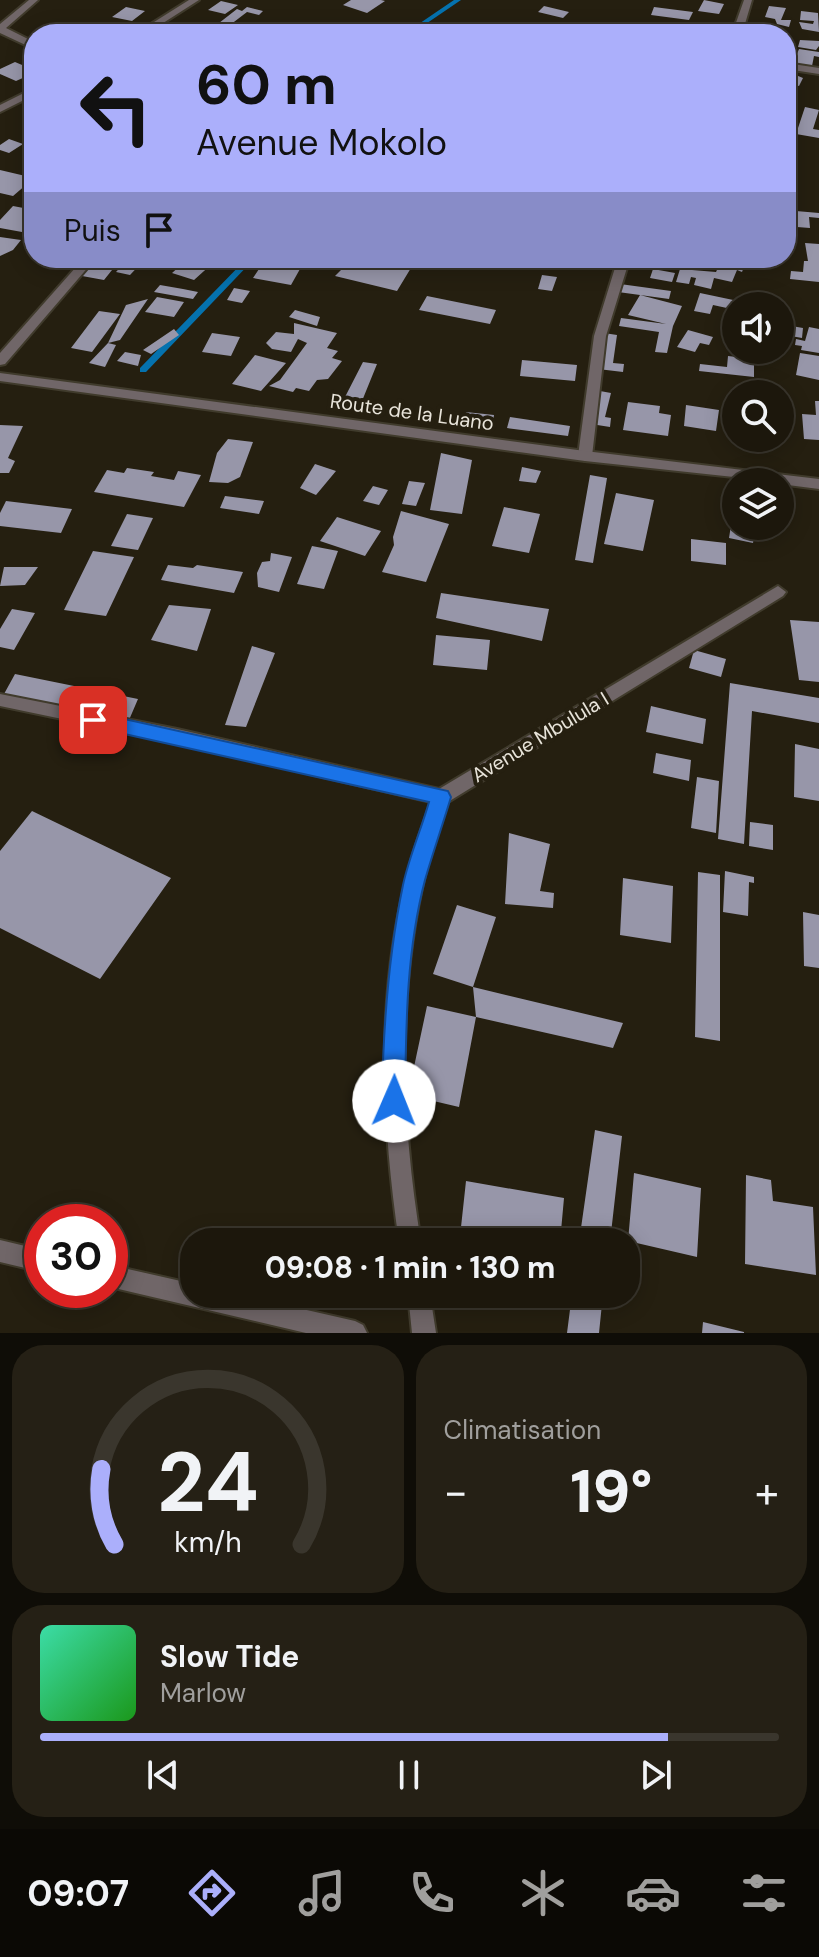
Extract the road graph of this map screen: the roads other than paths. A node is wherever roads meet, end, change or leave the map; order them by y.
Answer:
1 (34, 0) edge
2 (195, 0) edge
3 (748, 0) edge
4 (156, 24) edge
5 (740, 24) edge
6 (24, 41) edge
7 (796, 68) edge
8 (819, 71) edge
9 (24, 96) edge
10 (0, 109) edge
11 (81, 268) edge
12 (621, 268) edge
13 (0, 361) edge
14 (0, 377) edge
15 (585, 456) junction
16 (819, 484) edge
17 (778, 592) dead end
18 (0, 700) edge
19 (441, 797) junction
20 (408, 1228) edge
21 (0, 1251) edge
22 (24, 1257) edge
23 (128, 1280) edge
24 (421, 1308) edge
25 (355, 1333) edge
26 (424, 1333) edge

1 - 6 street
2 - 4 street
3 - 5 street
7 - 8 street
9 - 10 street
11 - 13 street
12 - 15 street
14 - 15 street, Route de la Luano
15 - 16 street, Route de la Luano
17 - 19 street, Avenue Mbulula I
18 - 19 street
19 - 20 street
21 - 22 street
23 - 25 street
24 - 26 street

